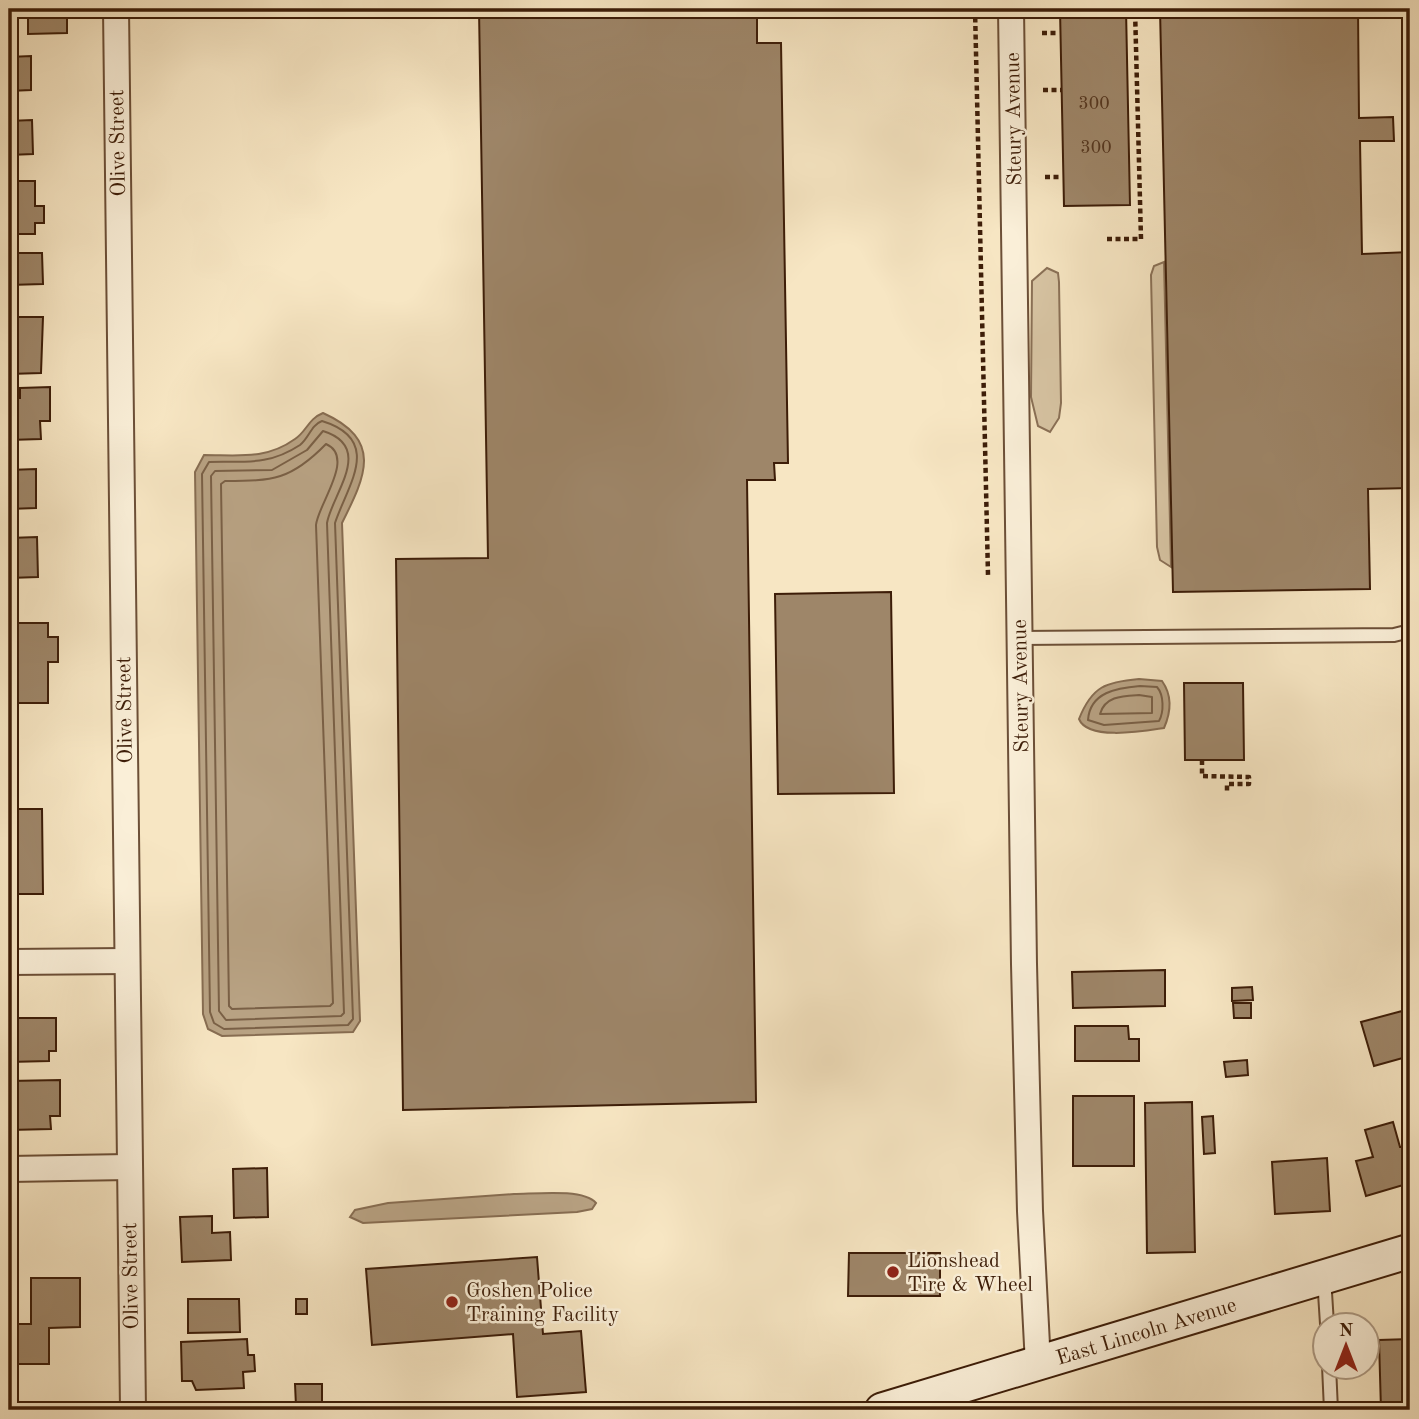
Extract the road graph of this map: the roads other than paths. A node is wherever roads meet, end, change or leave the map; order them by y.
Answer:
1 (116, 9) edge
2 (1011, 9) edge
3 (1410, 631) edge
4 (1020, 638) junction
5 (127, 961) junction
6 (9, 962) edge
7 (128, 1167) junction
8 (9, 1169) edge
9 (1410, 1251) edge
10 (1324, 1277) junction
11 (1326, 1310) edge
12 (1038, 1364) junction
13 (1330, 1380) edge
14 (133, 1410) edge
15 (882, 1410) edge
16 (1331, 1410) edge

1 - 5 street, Olive Street
2 - 4 street, Steury Avenue
3 - 4 lane
4 - 12 street, Steury Avenue
5 - 6 street
5 - 7 street, Olive Street
7 - 8 street
7 - 14 street, Olive Street
9 - 10 main road, East Lincoln Avenue
10 - 11 lane
10 - 12 main road, East Lincoln Avenue
12 - 15 main road, East Lincoln Avenue
13 - 16 lane

